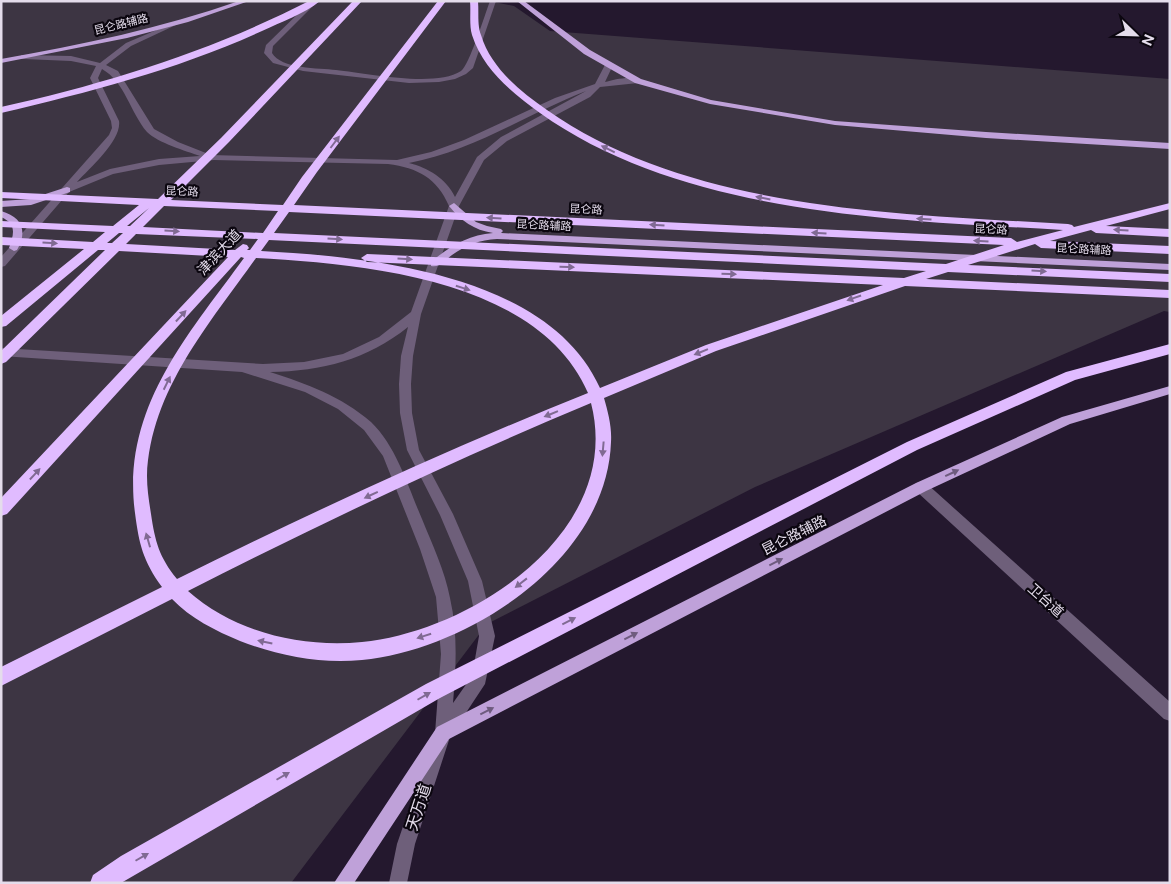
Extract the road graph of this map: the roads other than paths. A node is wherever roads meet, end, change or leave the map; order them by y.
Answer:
1 (246, 1) edge
2 (316, 1) edge
3 (358, 1) edge
4 (442, 1) edge
5 (474, 1) edge
6 (493, 1) edge
7 (520, 1) edge
8 (175, 24) junction
9 (24, 57) junction
10 (1, 61) edge
11 (609, 65) junction
12 (100, 66) junction
13 (638, 81) junction
14 (600, 83) junction
15 (1, 110) edge
16 (225, 140) junction
17 (1170, 146) edge
18 (214, 157) junction
19 (398, 162) junction
20 (312, 173) junction
21 (68, 190) junction
22 (1, 195) edge
23 (1, 204) edge
24 (454, 206) junction
25 (1170, 206) edge
26 (1, 214) edge
27 (1, 224) edge
28 (1170, 233) edge
29 (1, 241) edge
30 (14, 248) junction
31 (1170, 250) edge
32 (278, 255) junction
33 (1, 256) edge
34 (1170, 260) edge
35 (1, 264) edge
36 (435, 264) junction
37 (1170, 267) edge
38 (1170, 278) edge
39 (1170, 294) edge
40 (416, 314) junction
41 (1, 323) edge
42 (1170, 349) edge
43 (1, 352) edge
44 (1, 359) edge
45 (241, 367) junction
46 (1170, 390) edge
47 (921, 487) junction
48 (1, 509) edge
49 (1, 677) edge
50 (1170, 712) edge
51 (443, 733) junction
52 (101, 883) edge
53 (343, 883) edge
54 (398, 883) edge

1 - 8 main road, 昆仑路辅路
2 - 6 street
2 - 15 highway
3 - 16 highway
20 -> 4 highway, 津滨大道
28 -> 5 highway
7 - 11 main road
8 - 9 main road, 昆仑路辅路
8 - 12 street
9 - 10 main road, 昆仑路辅路
9 - 12 street
11 - 13 main road
11 - 14 street
12 - 18 street
12 - 21 street
13 - 14 street
13 - 17 main road
14 - 19 street
14 - 24 street
16 - 41 highway
16 - 44 highway
18 - 19 street
18 - 21 street
19 - 24 street
32 -> 20 highway
48 -> 20 highway, 津滨大道
21 - 23 main road
21 - 30 street
31 -> 22 highway, 昆仑路
24 - 34 main road, 昆仑路辅路
24 - 36 street
25 -> 49 highway
26 - 30 main road
27 -> 38 highway
29 -> 32 highway
30 - 33 street
30 - 35 street
32 -> 39 highway
36 - 37 main road, 昆仑路辅路
36 - 40 street
40 - 45 street
40 - 51 street
52 -> 42 highway
43 - 45 street
45 - 51 street
47 -> 46 main road, 昆仑路辅路
47 - 50 street, 卫台道
51 -> 47 main road, 昆仑路辅路
51 - 53 main road
51 - 54 street, 天万道

